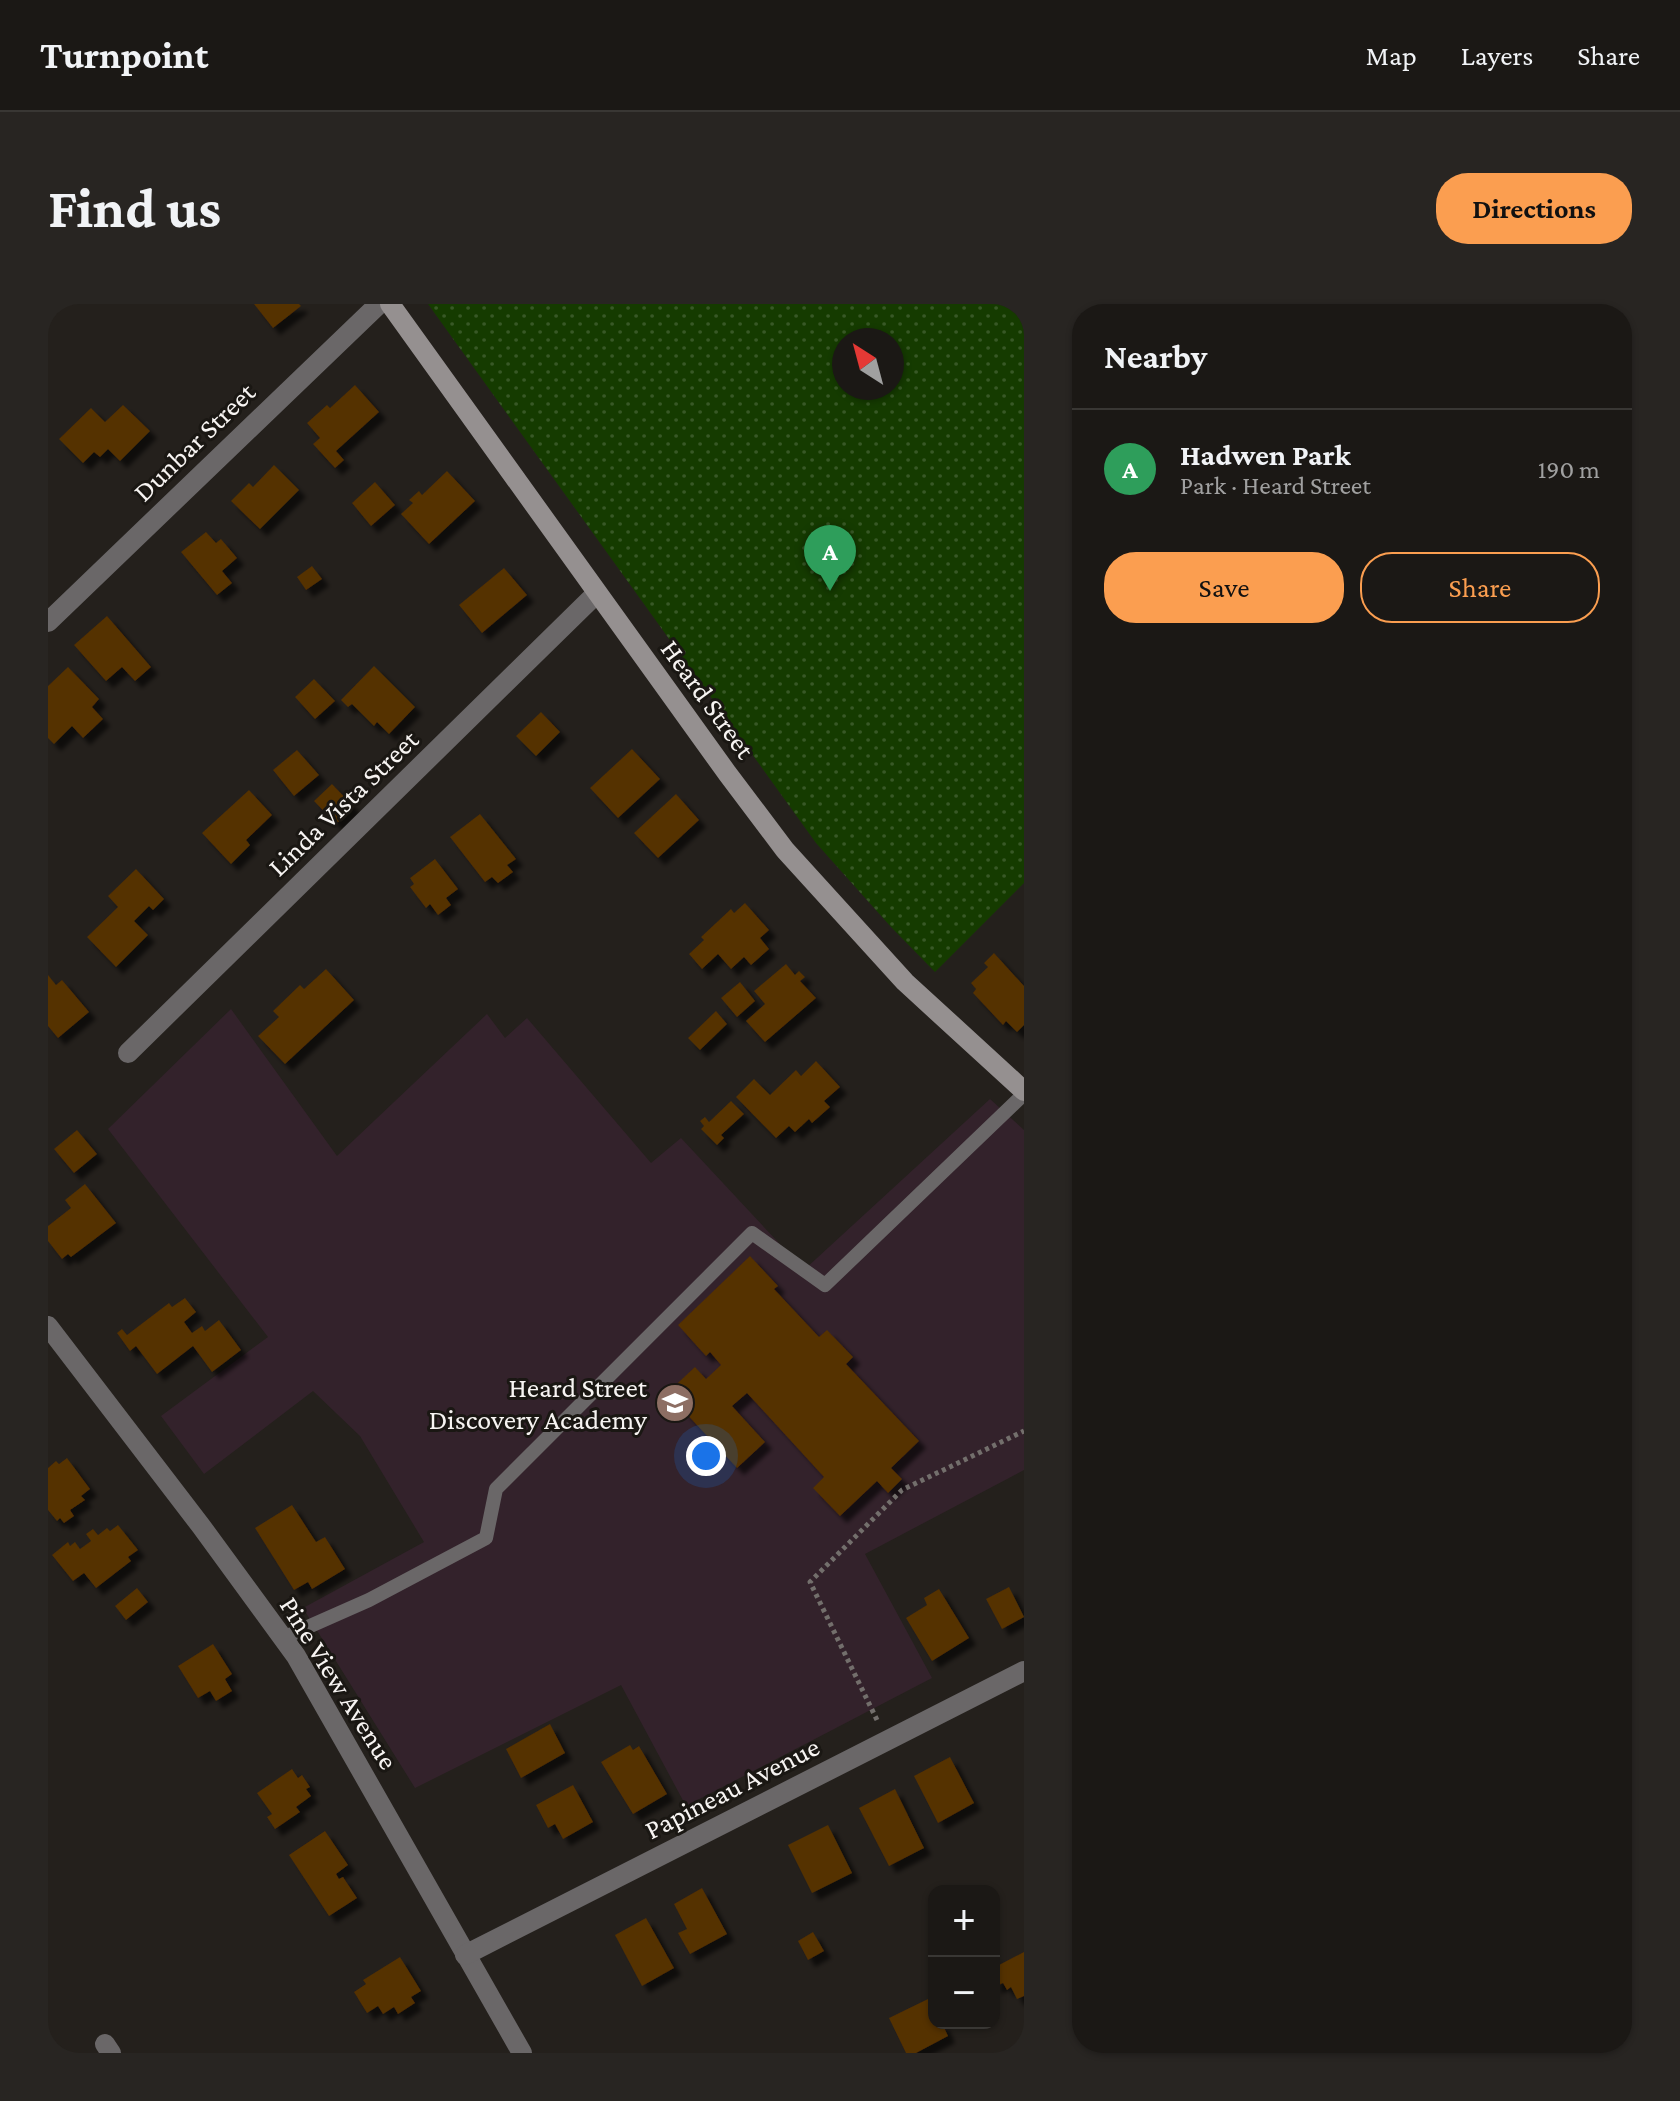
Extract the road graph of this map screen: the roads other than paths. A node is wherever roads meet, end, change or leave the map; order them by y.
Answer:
1 (379, 304) edge
2 (390, 304) edge
3 (597, 593) junction
4 (48, 622) edge
5 (128, 1053) dead end
6 (1024, 1092) edge
7 (48, 1326) edge
8 (283, 1638) junction
9 (1024, 1671) edge
10 (465, 1955) junction
11 (522, 2053) edge

1 - 4 street, Dunbar Street
2 - 3 street, Heard Street
3 - 5 street, Linda Vista Street
3 - 6 street, Heard Street
6 - 8 lane
7 - 8 street, Pine View Avenue
8 - 10 street, Pine View Avenue
9 - 10 street, Papineau Avenue
10 - 11 street, Pine View Avenue

